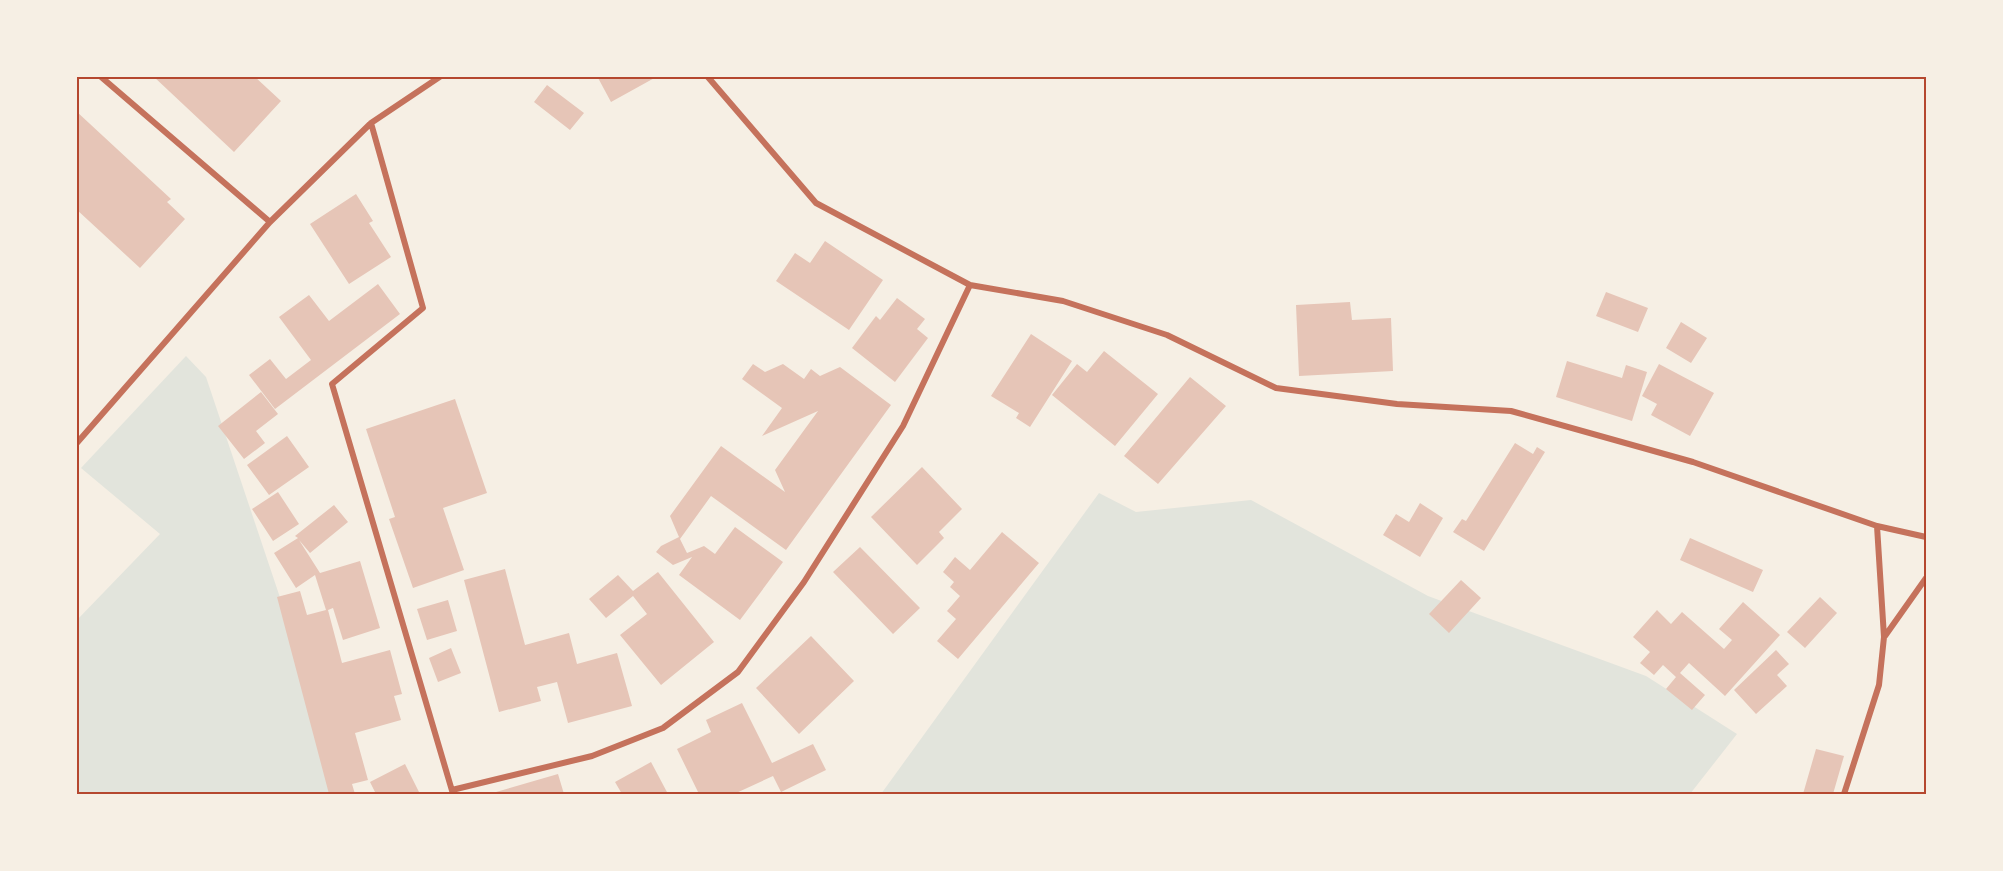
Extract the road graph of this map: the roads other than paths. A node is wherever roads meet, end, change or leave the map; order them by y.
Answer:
1 (100, 76) edge
2 (441, 76) edge
3 (707, 76) edge
4 (371, 123) junction
5 (270, 222) junction
6 (970, 285) junction
7 (76, 444) edge
8 (1877, 526) junction
9 (1926, 537) edge
10 (1926, 578) edge
11 (1884, 637) junction
12 (452, 792) edge
13 (1844, 795) edge

1 - 5 street
2 - 4 street
3 - 6 street
4 - 5 street
4 - 12 street
5 - 7 street
6 - 8 street
6 - 12 street
8 - 9 street
8 - 11 street
10 - 11 street
11 - 13 street

